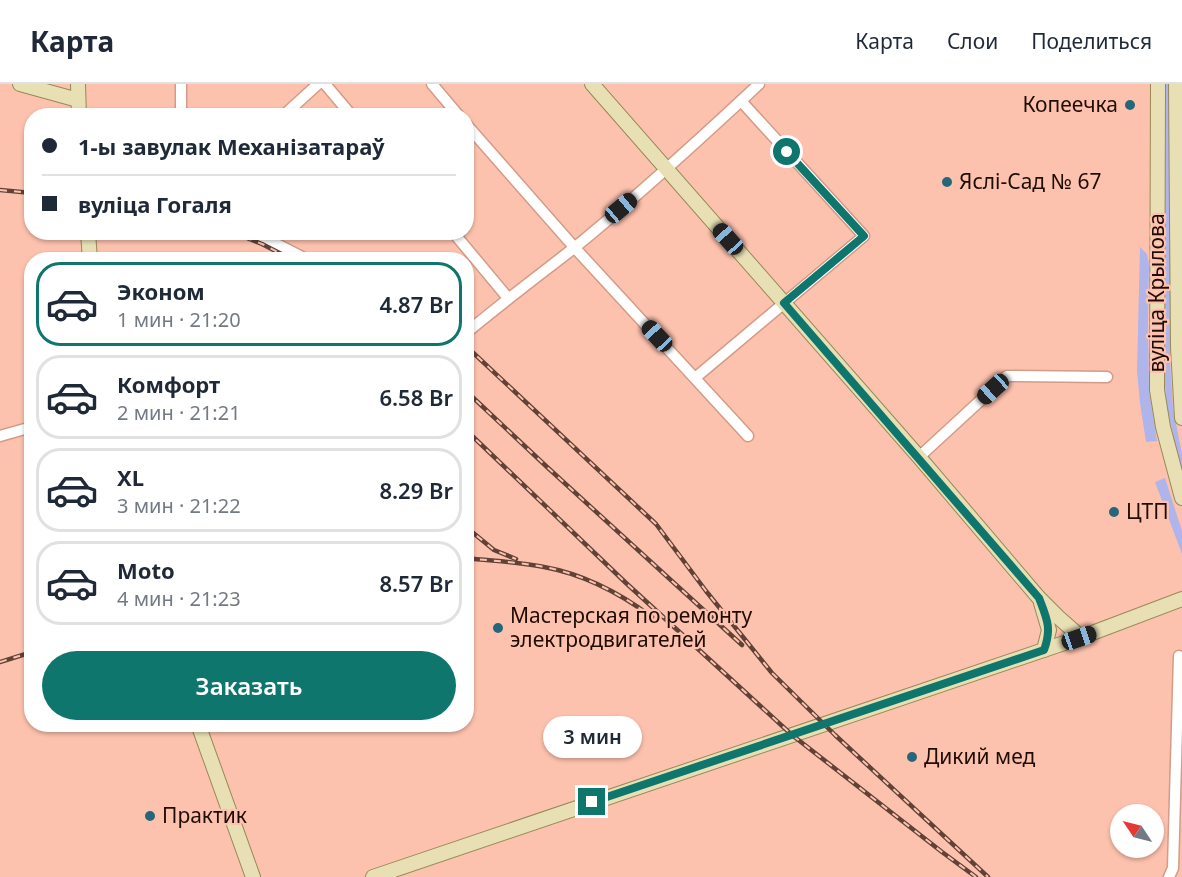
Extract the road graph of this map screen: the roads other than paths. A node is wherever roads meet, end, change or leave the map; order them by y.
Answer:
1 (20, 84) edge
2 (78, 84) edge
3 (181, 84) edge
4 (318, 84) edge
5 (325, 84) edge
6 (432, 84) edge
7 (592, 84) edge
8 (759, 84) edge
9 (1158, 84) edge
10 (1176, 84) edge
11 (78, 100) junction
12 (741, 101) junction
13 (78, 108) edge
14 (181, 108) edge
15 (292, 108) edge
16 (345, 108) edge
17 (452, 108) edge
18 (474, 133) edge
19 (666, 170) junction
20 (269, 240) edge
21 (460, 240) edge
22 (574, 247) junction
23 (292, 252) edge
24 (470, 252) edge
25 (474, 257) edge
26 (508, 298) junction
27 (784, 303) junction
28 (474, 326) edge
29 (1107, 377) dead end
30 (695, 378) junction
31 (1182, 417) edge
32 (24, 429) edge
33 (0, 436) edge
34 (748, 436) dead end
35 (918, 457) junction
36 (1182, 498) edge
37 (1039, 598) junction
38 (1182, 599) edge
39 (1079, 638) junction
40 (1044, 650) junction
41 (1179, 656) dead end
42 (1180, 724) edge
43 (201, 732) edge
44 (253, 877) edge
45 (373, 877) edge
46 (1169, 877) edge

1 - 11 main road
2 - 11 main road
3 - 14 street
4 - 15 street
5 - 16 street
6 - 17 street
7 - 19 main road
8 - 12 street
9 - 36 main road, вуліца Крылова
10 - 31 main road, вуліца Крылова
11 - 13 main road
12 - 19 street
12 - 27 street
18 - 22 street
19 - 22 street
19 - 27 main road
20 - 23 street
21 - 24 street
22 - 26 street
22 - 30 street
25 - 26 street
26 - 28 street
27 - 30 street
27 - 35 main road
29 - 35 street
30 - 34 street
32 - 33 street
35 - 37 main road
37 - 39 main road
37 - 40 main road
38 - 39 main road
39 - 40 main road
40 - 45 main road
41 - 42 street
42 - 46 street
43 - 44 main road

